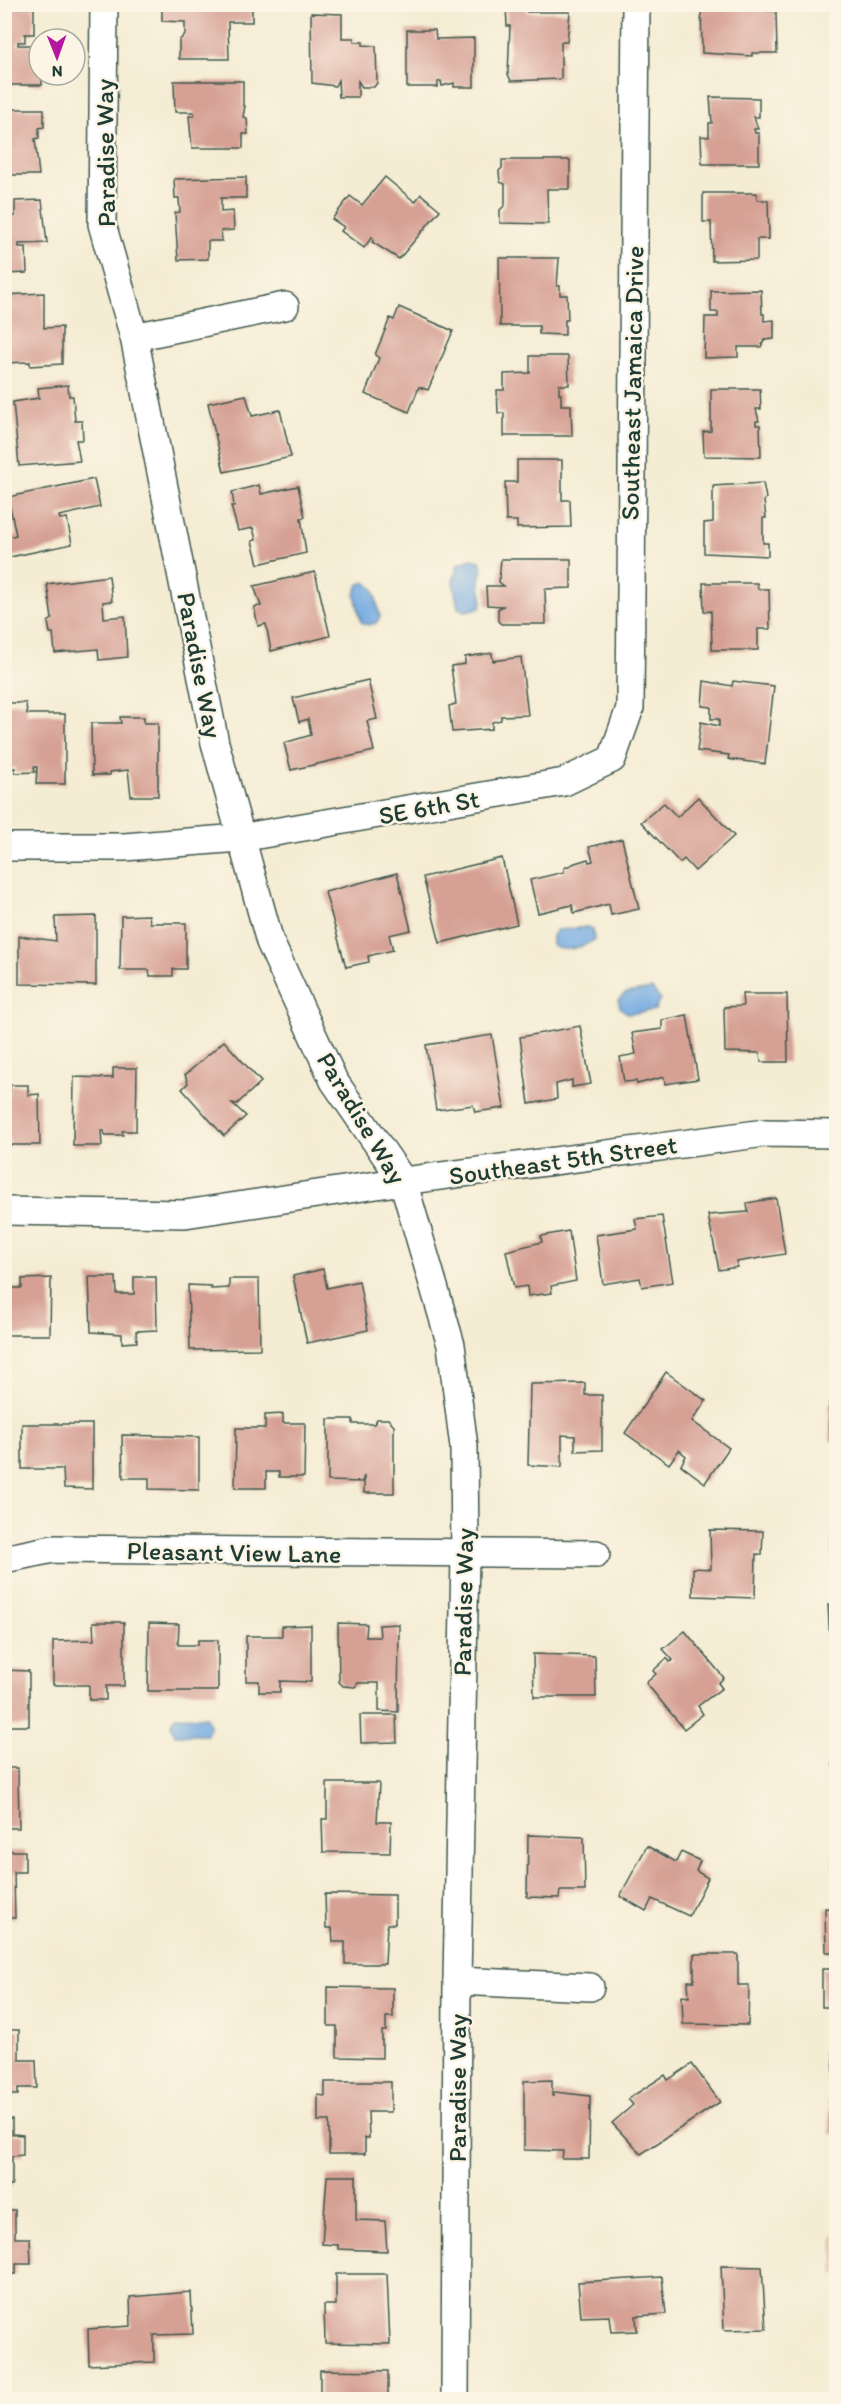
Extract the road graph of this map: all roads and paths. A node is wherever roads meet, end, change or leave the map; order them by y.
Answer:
1 (104, 4) edge
2 (636, 4) edge
3 (285, 306) dead end
4 (134, 337) junction
5 (612, 759) joint
6 (240, 838) junction
7 (4, 847) edge
8 (837, 1134) edge
9 (403, 1181) junction
10 (4, 1211) edge
11 (596, 1554) dead end
12 (465, 1555) junction
13 (4, 1559) edge
14 (457, 1981) junction
15 (590, 1988) dead end
16 (455, 2400) edge

1 - 4 street, Paradise Way
2 - 5 street, Southeast Jamaica Drive
3 - 4 street
4 - 6 street, Paradise Way
5 - 6 street, SE 6th St
6 - 7 street, SE 6th St
6 - 9 street, Paradise Way
8 - 9 street, Southeast 5th Street
9 - 10 street, Southeast 5th Street
9 - 12 street, Paradise Way
11 - 12 street, Pleasant View Lane
12 - 13 street, Pleasant View Lane
12 - 14 street, Paradise Way
14 - 15 street
14 - 16 street, Paradise Way

